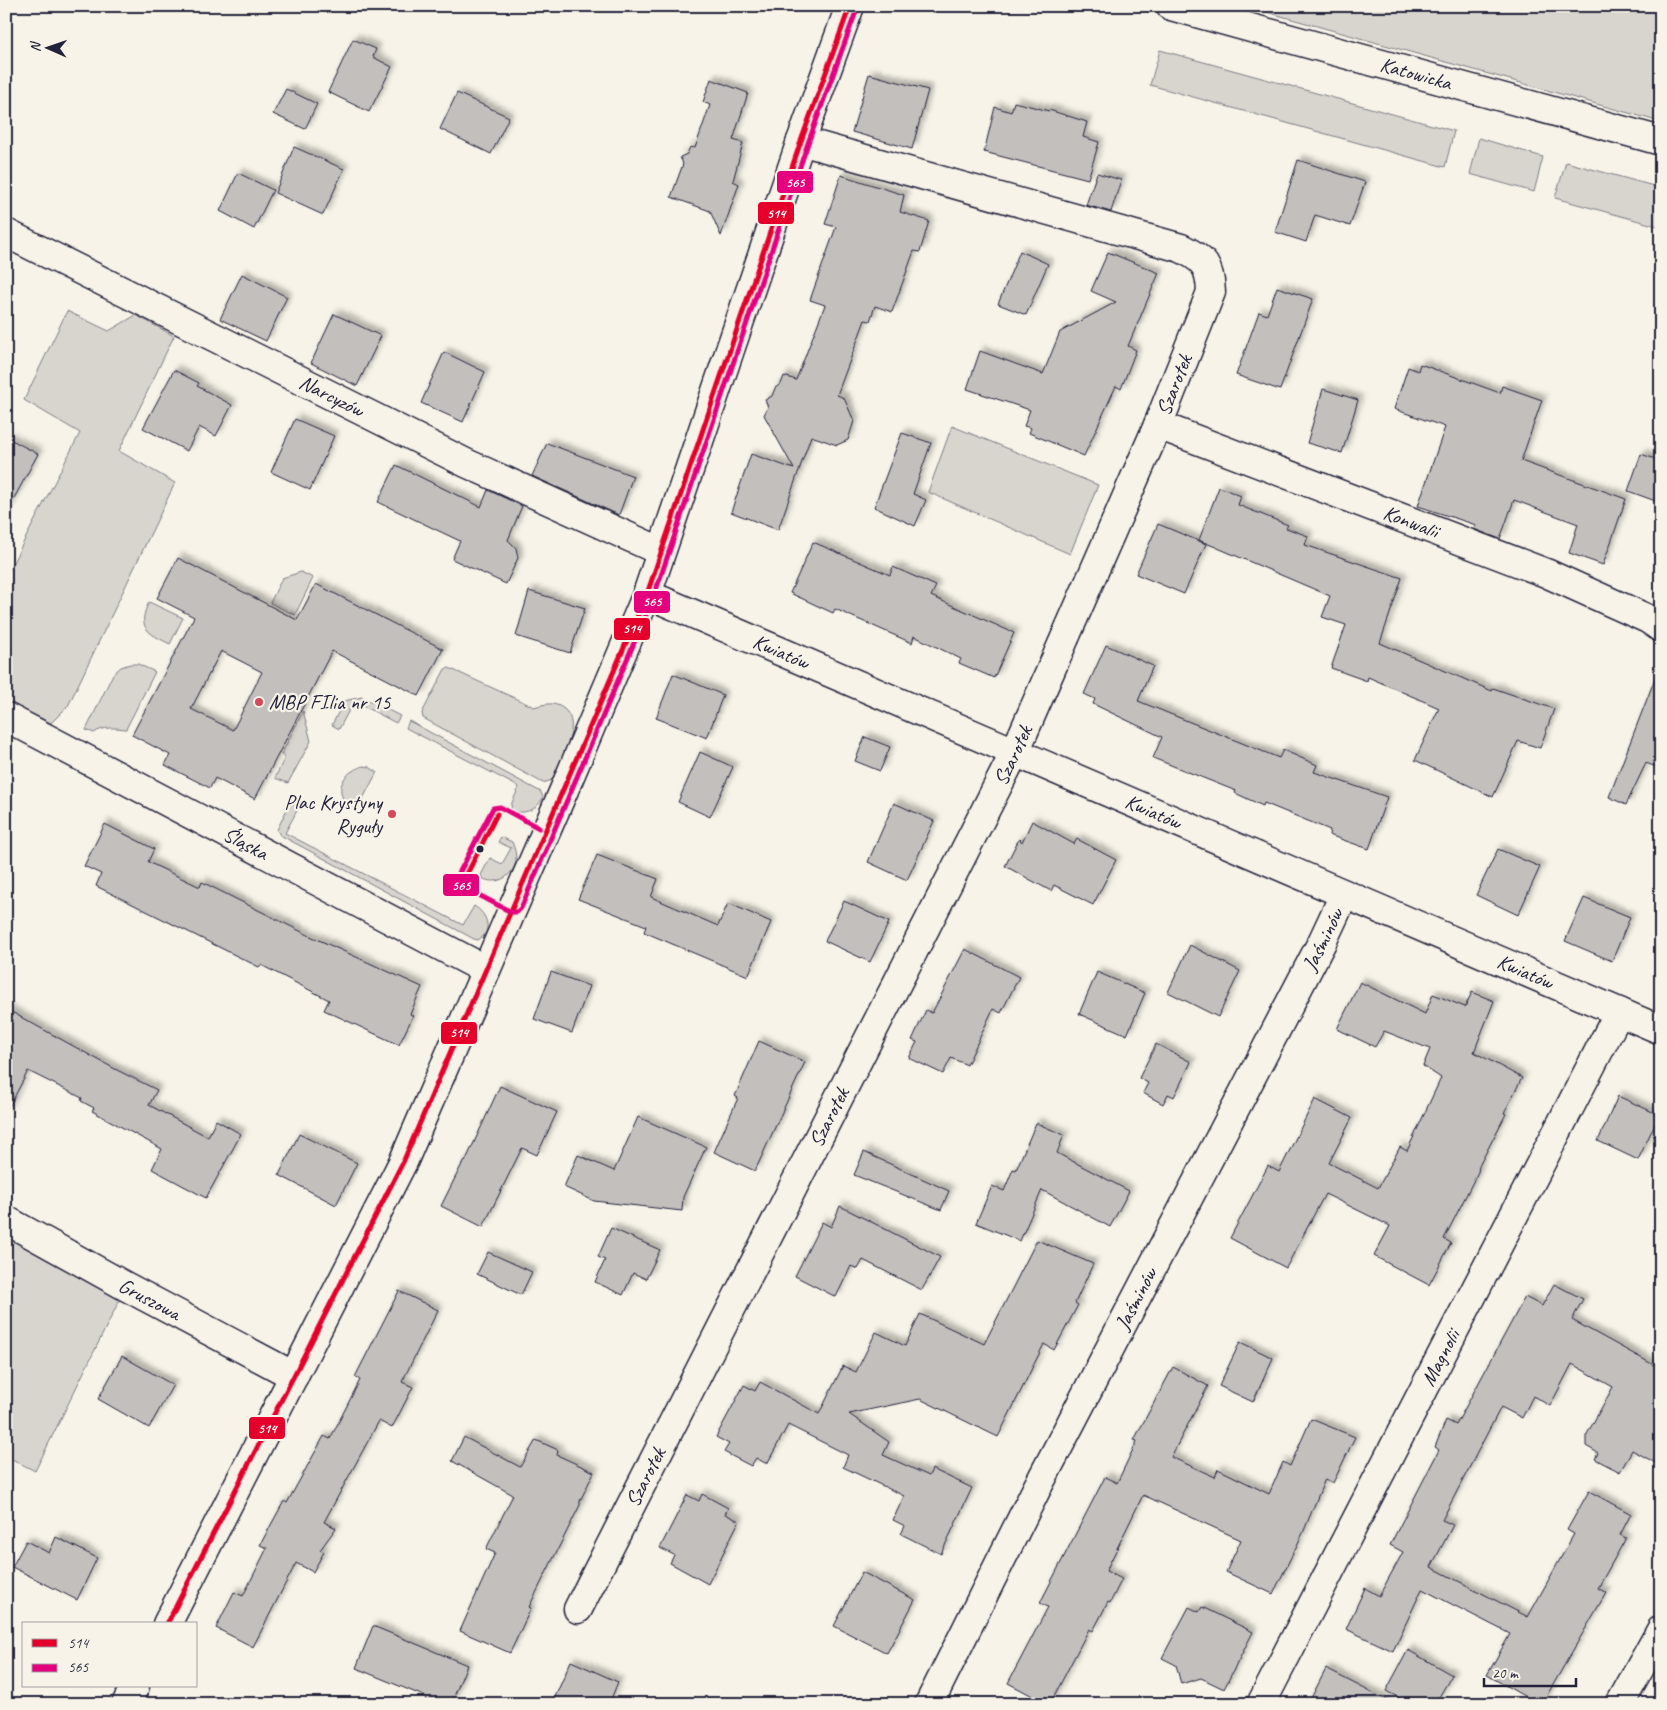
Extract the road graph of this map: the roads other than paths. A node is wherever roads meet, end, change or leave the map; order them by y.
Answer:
1 (850, 6) edge
2 (1172, 6) edge
3 (801, 141) junction
4 (1661, 141) edge
5 (6, 233) edge
6 (1158, 425) junction
7 (660, 552) junction
8 (646, 594) junction
9 (1661, 628) edge
10 (6, 717) edge
11 (1015, 752) junction
12 (1344, 895) junction
13 (486, 970) junction
14 (1619, 1012) junction
15 (1661, 1030) edge
16 (6, 1220) edge
17 (294, 1376) junction
18 (578, 1609) dead end
19 (168, 1622) edge
20 (1661, 1630) edge
21 (134, 1688) edge
22 (126, 1704) edge
23 (929, 1704) edge
24 (1261, 1704) edge
25 (1620, 1704) edge

1 - 3 street
2 - 4 street, Katowicka
3 - 6 street, Szarotek
3 - 7 street
5 - 7 street, Narcyzów
6 - 9 street, Konwalii
6 - 11 street, Szarotek
7 - 8 street
8 - 11 street, Kwiatów
8 - 13 street
10 - 13 street, Śląska
11 - 12 street, Kwiatów
11 - 18 street, Szarotek
12 - 14 street, Kwiatów
12 - 23 street, Jaśminów
13 - 17 street
14 - 15 street, Kwiatów
14 - 24 street, Magnolii
16 - 17 street, Gruszowa
17 - 19 street
20 - 25 street
21 - 22 street

